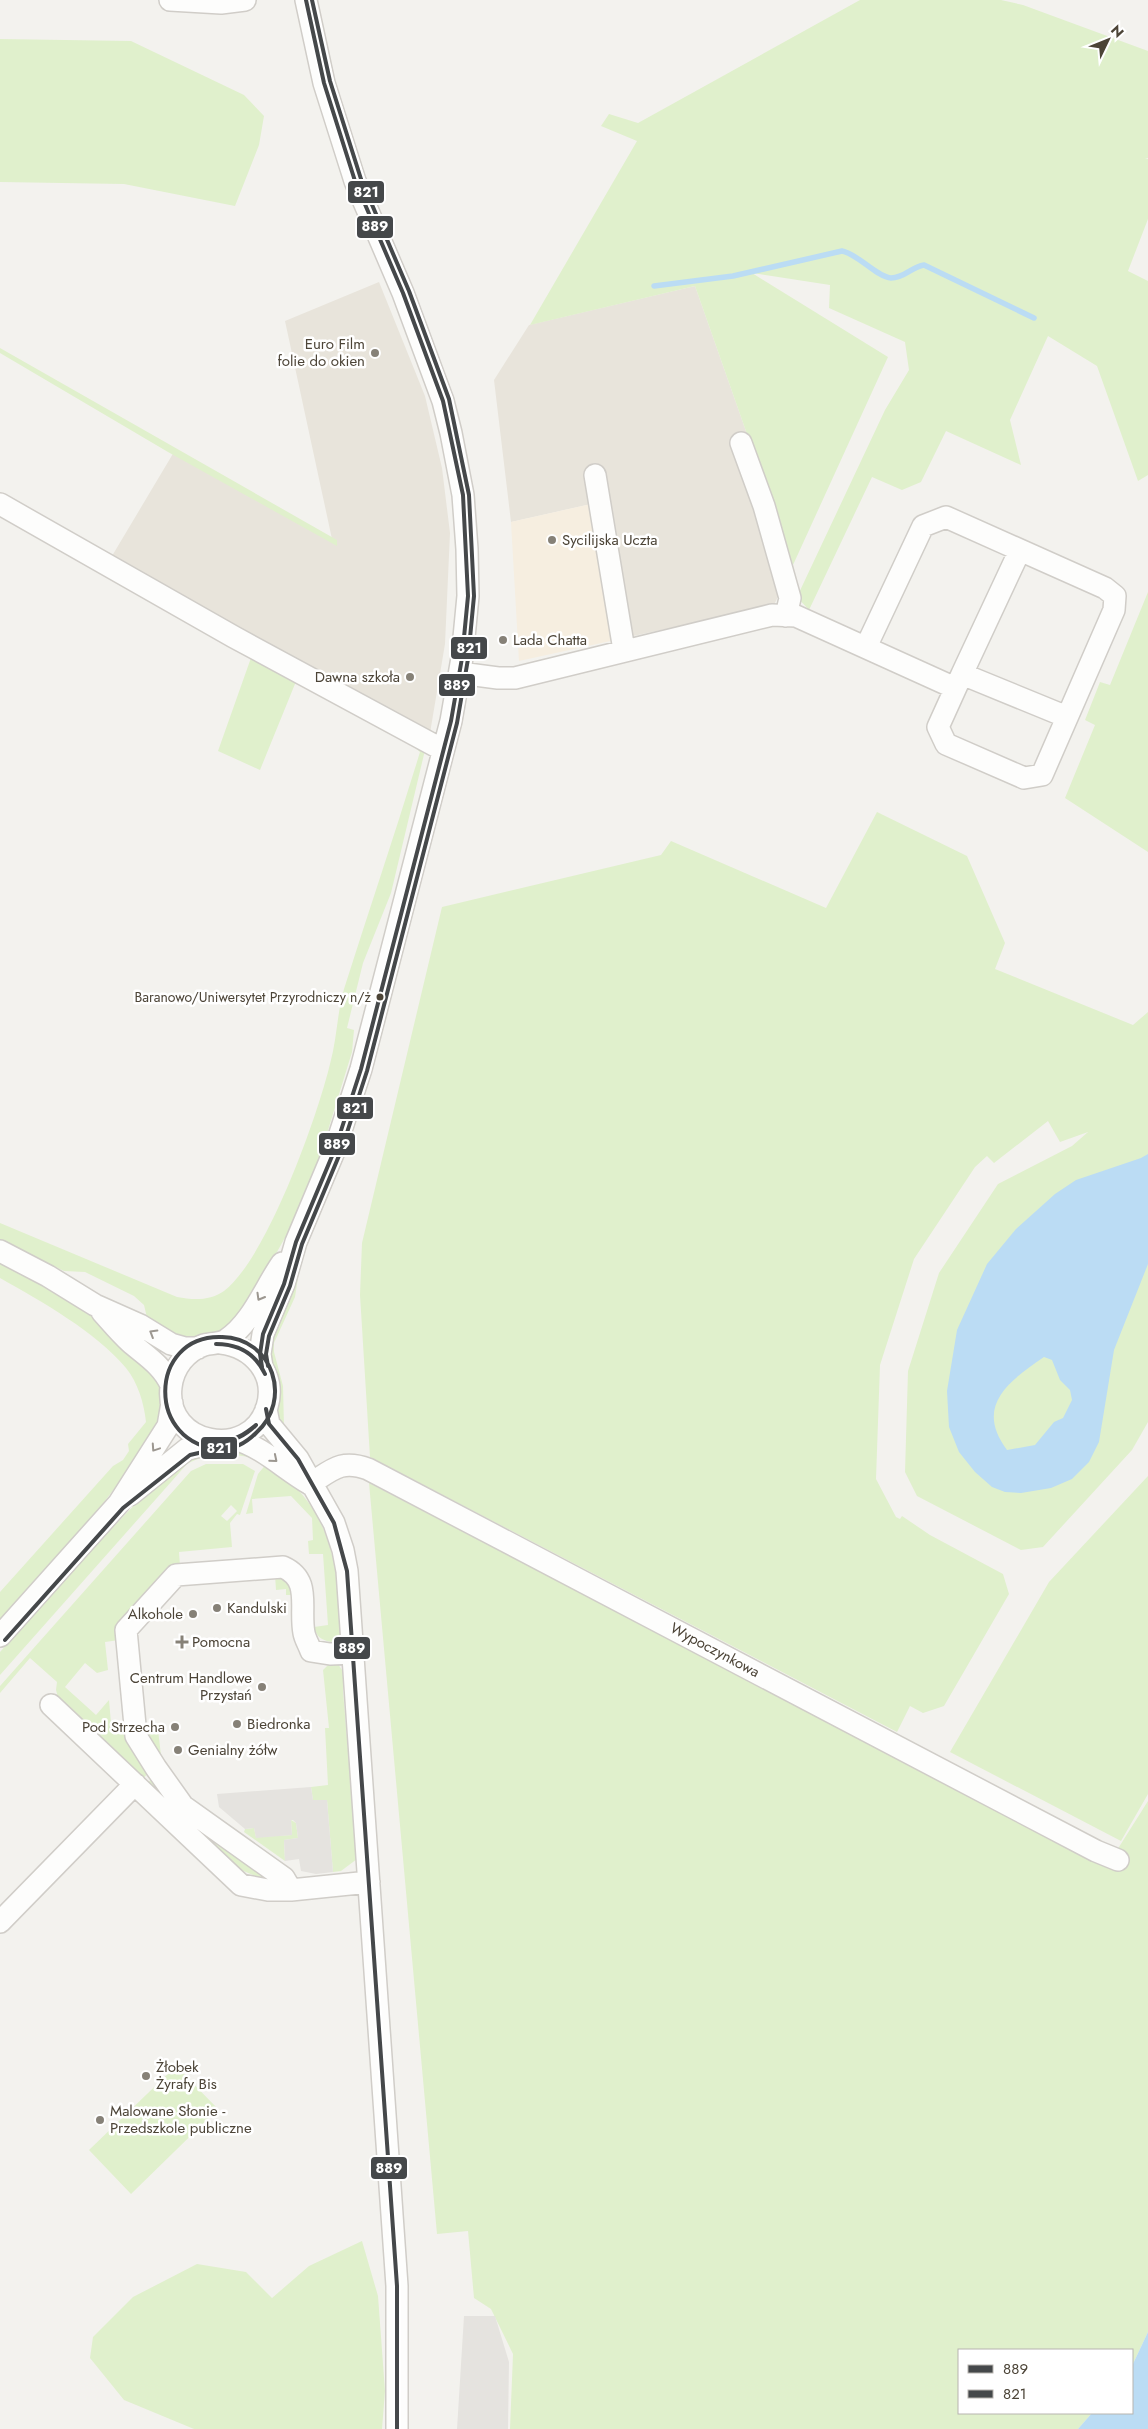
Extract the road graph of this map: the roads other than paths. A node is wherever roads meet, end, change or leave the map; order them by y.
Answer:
1 (170, 0) edge
2 (245, 0) edge
3 (306, 0) edge
4 (741, 442) dead end
5 (595, 475) dead end
6 (0, 504) edge
7 (1020, 550) junction
8 (786, 616) junction
9 (866, 647) junction
10 (624, 650) junction
11 (460, 673) junction
12 (958, 681) junction
13 (1067, 717) junction
14 (444, 750) junction
15 (296, 1242) junction
16 (0, 1251) edge
17 (95, 1305) junction
18 (221, 1343) junction
19 (198, 1348) junction
20 (262, 1367) junction
21 (171, 1394) junction
22 (266, 1409) junction
23 (227, 1440) junction
24 (310, 1484) junction
25 (119, 1503) junction
26 (0, 1636) edge
27 (354, 1653) junction
28 (51, 1705) dead end
29 (135, 1784) junction
30 (1118, 1860) dead end
31 (368, 1882) junction
32 (290, 1890) junction
33 (0, 1922) edge
34 (397, 2429) edge

1 - 2 street
3 - 11 street
4 - 8 street
5 - 10 street
6 - 14 street
7 - 9 street
7 - 12 street
7 - 13 street
8 - 9 street
8 - 10 street
9 - 12 street
10 - 11 street
11 - 14 street
12 - 13 street
12 - 13 street
14 - 15 street
15 -> 18 street
15 - 20 street
16 - 17 street
19 -> 17 street
17 - 21 street
18 - 19 street
18 - 20 street
19 - 21 street
20 - 22 street
21 - 23 street
21 -> 25 street
22 - 23 street
22 - 24 street
23 -> 24 street
23 - 25 street
24 - 27 street
24 - 30 street, Wypoczynkowa
25 - 26 street
27 - 31 street
27 - 32 street
28 - 29 street
29 - 32 street
29 - 33 street
31 - 32 street
31 - 34 street

